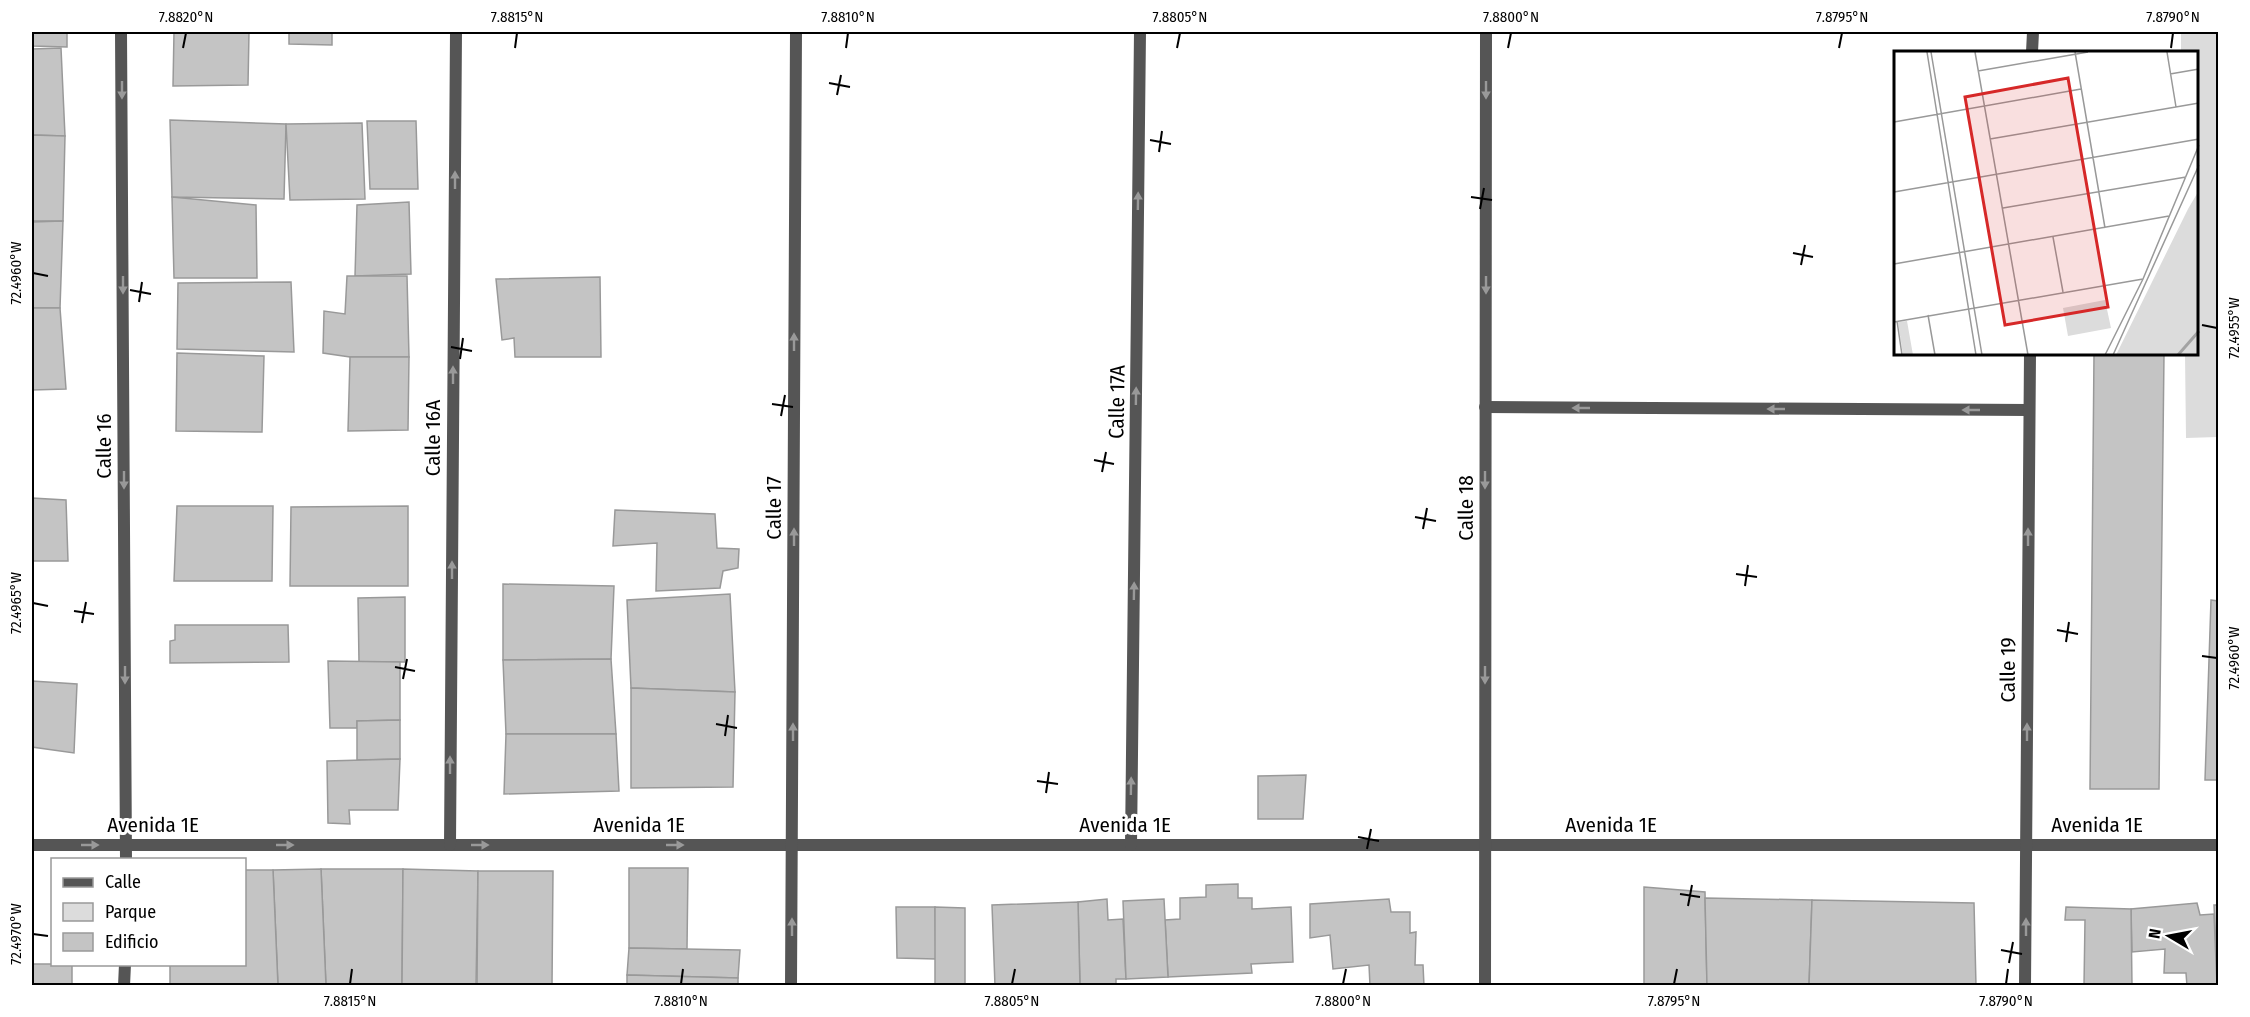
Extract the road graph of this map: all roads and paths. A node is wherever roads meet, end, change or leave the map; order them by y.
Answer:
1 (122, 32) edge
2 (456, 32) edge
3 (796, 32) edge
4 (1140, 32) edge
5 (1486, 32) edge
6 (2032, 32) edge
7 (2032, 51) edge
8 (2030, 356) edge
9 (1485, 407) junction
10 (2029, 410) junction
11 (1131, 844) junction
12 (32, 845) edge
13 (126, 845) junction
14 (450, 845) junction
15 (792, 845) junction
16 (1485, 845) junction
17 (2026, 845) junction
18 (2218, 845) edge
19 (126, 858) edge
20 (125, 966) edge
21 (124, 986) edge
22 (791, 986) edge
23 (1485, 986) edge
24 (2025, 986) edge

1 -> 13 street, Calle 16
14 -> 2 street, Calle 16A
15 -> 3 street, Calle 17
11 -> 4 street, Calle 17A
5 -> 9 street, Calle 18
6 - 7 street
8 - 10 street, Calle 19
10 -> 9 street
9 -> 16 street, Calle 18
17 -> 10 street, Calle 19
11 - 15 street, Avenida 1E
11 - 16 street, Avenida 1E
12 -> 13 street, Avenida 1E
13 -> 14 street, Avenida 1E
13 - 19 street, Calle 16
14 -> 15 street, Avenida 1E
22 -> 15 street, Calle 17
16 - 17 street, Avenida 1E
16 - 23 street, Calle 18
17 - 18 street, Avenida 1E
24 -> 17 street, Calle 19
20 - 21 street

